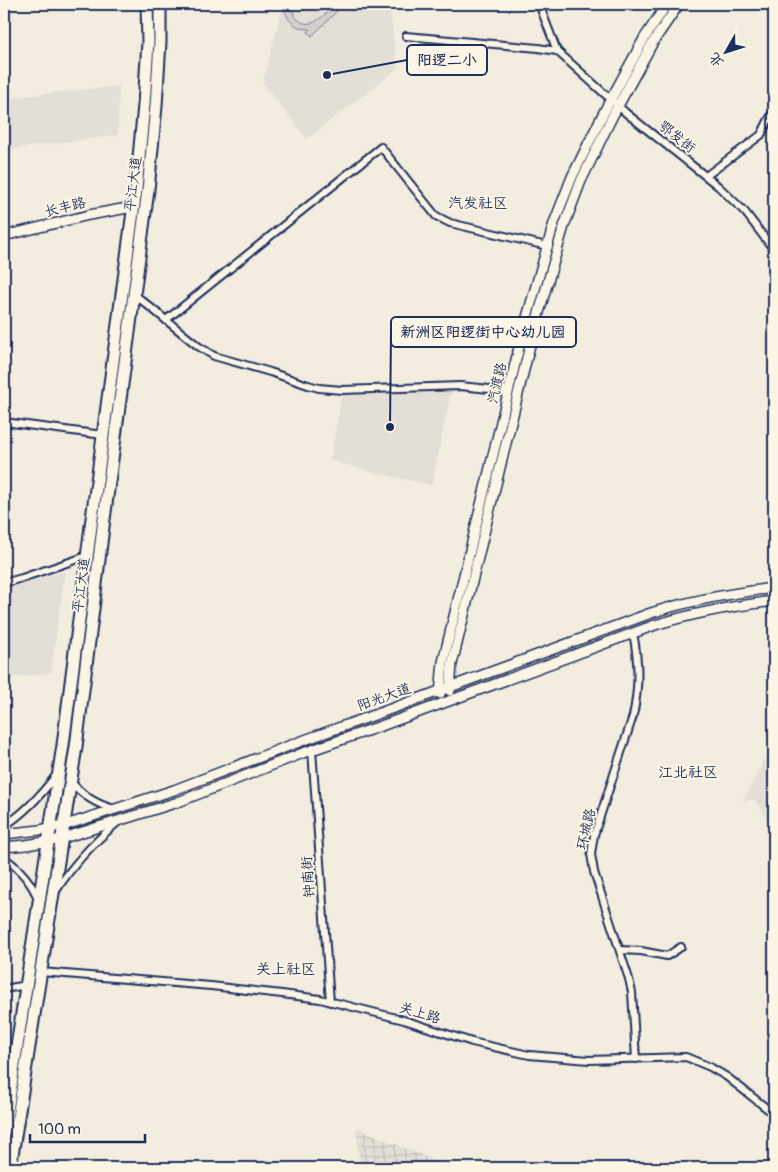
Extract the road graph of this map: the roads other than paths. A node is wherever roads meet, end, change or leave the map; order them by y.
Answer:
1 (148, 4) edge
2 (160, 4) edge
3 (540, 4) edge
4 (667, 4) edge
5 (679, 4) edge
6 (406, 36) dead end
7 (557, 51) junction
8 (610, 99) junction
9 (618, 106) junction
10 (774, 113) edge
11 (706, 176) junction
12 (133, 207) junction
13 (4, 236) edge
14 (547, 246) junction
15 (774, 250) edge
16 (134, 294) junction
17 (166, 320) junction
18 (509, 391) junction
19 (4, 422) edge
20 (103, 435) junction
21 (87, 556) junction
22 (4, 583) edge
23 (774, 588) edge
24 (774, 601) edge
25 (632, 633) junction
26 (450, 687) junction
27 (440, 691) junction
28 (450, 701) junction
29 (439, 705) junction
30 (312, 750) junction
31 (59, 772) junction
32 (71, 781) junction
33 (115, 809) junction
34 (120, 821) junction
35 (7, 822) edge
36 (64, 825) junction
37 (4, 826) edge
38 (51, 828) junction
39 (4, 834) edge
40 (62, 839) junction
41 (49, 842) junction
42 (4, 847) edge
43 (4, 858) edge
44 (53, 896) junction
45 (39, 903) junction
46 (681, 947) dead end
47 (620, 950) junction
48 (41, 972) junction
49 (27, 985) junction
50 (4, 989) edge
51 (330, 1002) junction
52 (636, 1059) junction
53 (774, 1114) edge
54 (4, 1131) edge
55 (10, 1168) edge

1 - 12 highway, 平江大道
2 - 16 highway, 平江大道
3 - 7 street
4 - 8 street, 汽渡路
5 - 9 street, 汽渡路
6 - 7 street
7 - 8 street, 鄂发街
8 - 9 street, 鄂发街
8 - 14 street, 汽渡路
9 - 11 street, 鄂发街
9 - 26 street, 汽渡路
10 - 11 street
11 - 15 street, 鄂发街
12 - 13 street, 长丰路
12 - 20 highway, 平江大道
14 - 17 street
14 - 18 street, 汽渡路
16 - 17 street
16 - 32 highway, 平江大道
17 - 18 street
18 - 27 street, 汽渡路
19 - 20 street
20 - 21 highway, 平江大道
21 - 22 street
21 - 31 highway, 平江大道
23 - 26 street, 阳光大道
24 - 25 street, 阳光大道
25 - 28 street, 阳光大道
25 - 47 street, 环城路
26 - 27 street, 阳光大道
26 - 28 street, 汽渡路
27 - 29 street, 汽渡路
27 - 33 street, 阳光大道
28 - 29 street, 阳光大道
29 - 30 street, 阳光大道
30 - 34 street, 阳光大道
30 - 51 street, 钟南街
31 - 35 street
31 - 38 highway, 平江大道
32 - 33 street
32 - 36 highway, 平江大道
33 - 36 street, 阳光大道
34 - 40 street, 阳光大道
34 - 44 street
35 - 37 street
36 - 38 street, 阳光大道
36 - 40 highway, 平江大道
38 - 39 street, 阳光大道
38 - 41 highway, 平江大道
40 - 41 street, 阳光大道
40 - 44 highway, 平江大道
41 - 42 street, 阳光大道
41 - 45 highway, 平江大道
43 - 45 street
44 - 48 highway, 平江大道
45 - 49 highway, 平江大道
46 - 47 street
47 - 52 street, 环城路
48 - 51 street, 关上路
48 - 55 highway, 平江大道
49 - 50 street
49 - 54 highway, 平江大道
51 - 52 street, 关上路
52 - 53 street, 关上路

